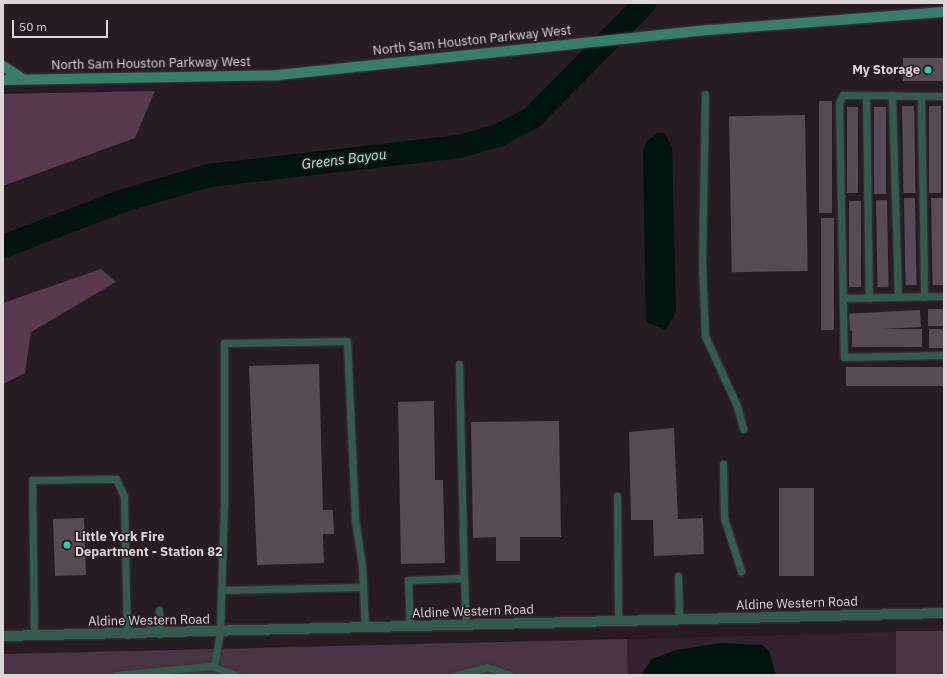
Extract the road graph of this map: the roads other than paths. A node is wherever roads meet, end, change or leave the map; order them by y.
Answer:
1 (944, 12) edge
2 (3, 66) edge
3 (3, 80) edge
4 (25, 80) junction
5 (705, 94) dead end
6 (866, 95) junction
7 (892, 95) junction
8 (921, 96) junction
9 (944, 96) edge
10 (944, 296) edge
11 (898, 297) junction
12 (924, 297) junction
13 (843, 298) junction
14 (869, 298) junction
15 (944, 355) edge
16 (458, 364) dead end
17 (743, 429) dead end
18 (723, 464) dead end
19 (617, 496) dead end
20 (741, 571) dead end
21 (678, 576) dead end
22 (464, 578) junction
23 (363, 588) junction
24 (221, 590) junction
25 (159, 610) dead end
26 (944, 613) edge
27 (679, 620) junction
28 (618, 622) junction
29 (466, 626) junction
30 (410, 627) junction
31 (365, 628) junction
32 (220, 632) junction
33 (160, 634) junction
34 (126, 635) junction
35 (3, 636) edge
36 (34, 636) junction
37 (214, 666) junction
38 (116, 675) edge
39 (236, 675) edge
40 (456, 675) edge
41 (510, 675) edge

1 - 4 main road, North Sam Houston Parkway West
2 - 4 main road
3 - 4 main road, North Sam Houston Parkway West
5 - 17 lane
6 - 7 lane
6 - 13 lane
6 - 14 lane
7 - 8 lane
7 - 11 lane
8 - 9 lane
8 - 12 lane
10 - 12 lane
11 - 12 lane
11 - 14 lane
13 - 14 lane
13 - 15 lane
16 - 22 lane
18 - 20 lane
19 - 28 lane
21 - 27 lane
22 - 29 lane
22 - 30 lane
23 - 24 lane
23 - 24 lane
23 - 31 lane
24 - 32 lane
25 - 33 lane
26 - 27 street, Aldine Western Road
27 - 28 street, Aldine Western Road
28 - 29 street, Aldine Western Road
29 - 30 street, Aldine Western Road
30 - 31 street, Aldine Western Road
31 - 32 street, Aldine Western Road
32 - 33 street, Aldine Western Road
32 - 37 lane
33 - 34 street, Aldine Western Road
34 - 36 street, Aldine Western Road
34 - 36 lane
35 - 36 street, Aldine Western Road
37 - 38 lane
37 - 39 lane
40 - 41 lane

